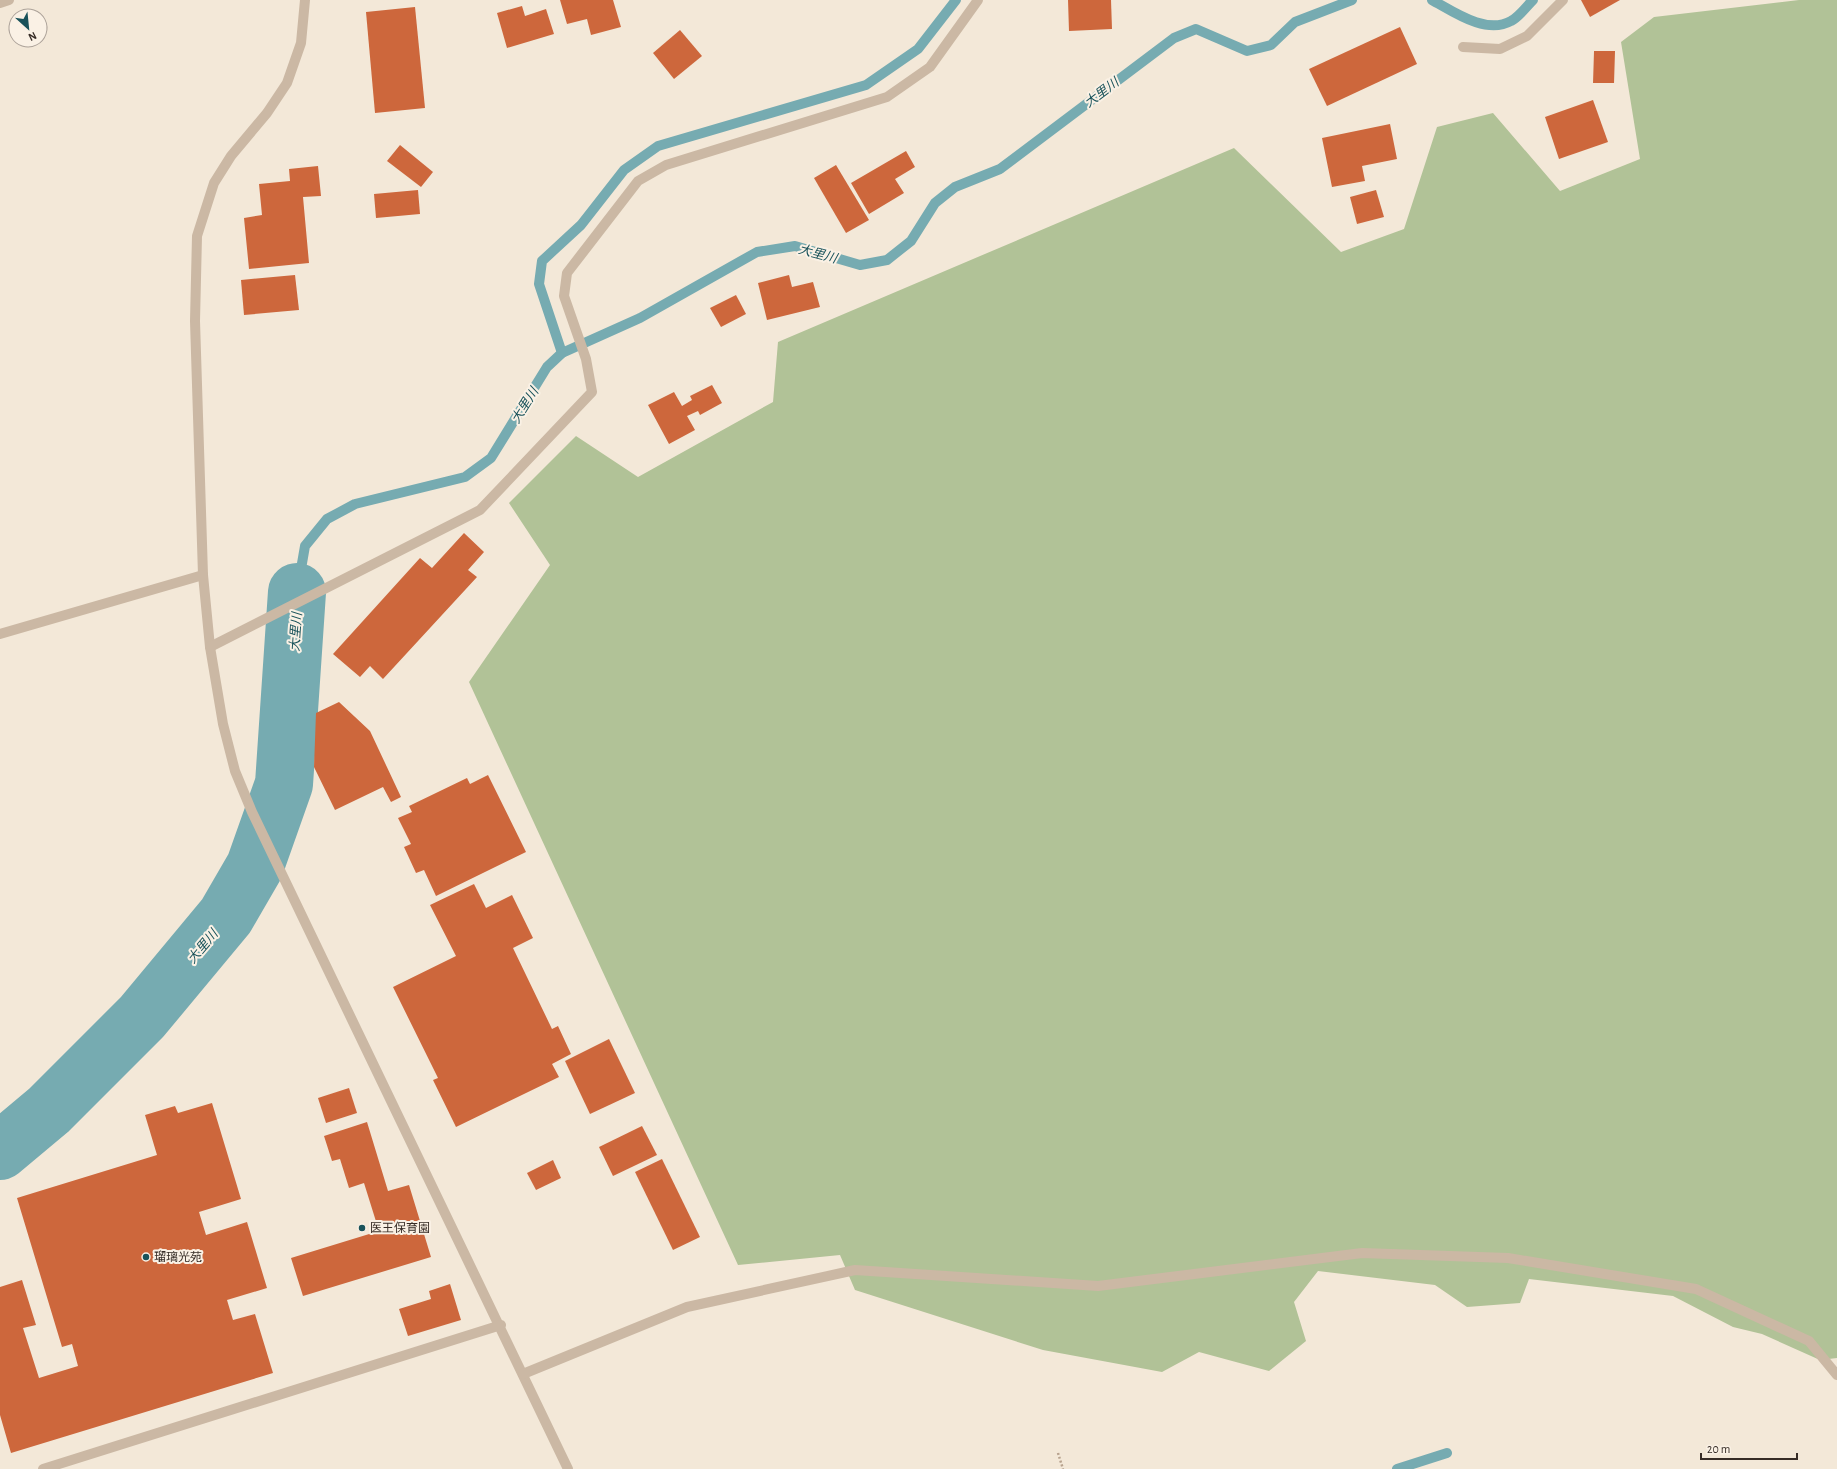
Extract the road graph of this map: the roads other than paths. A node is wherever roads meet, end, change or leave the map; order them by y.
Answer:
1 (10, 0) edge
2 (306, 0) edge
3 (978, 0) edge
4 (1562, 0) edge
5 (0, 3) edge
6 (1463, 47) dead end
7 (203, 574) junction
8 (0, 634) edge
9 (210, 647) junction
10 (500, 1325) junction
11 (523, 1374) junction
12 (1837, 1375) edge
13 (43, 1469) edge
14 (568, 1469) edge

1 - 5 street
2 - 7 street
3 - 9 street
4 - 6 street
7 - 8 street
7 - 9 street
9 - 10 street
10 - 11 street
10 - 13 street
11 - 12 street
11 - 14 street

